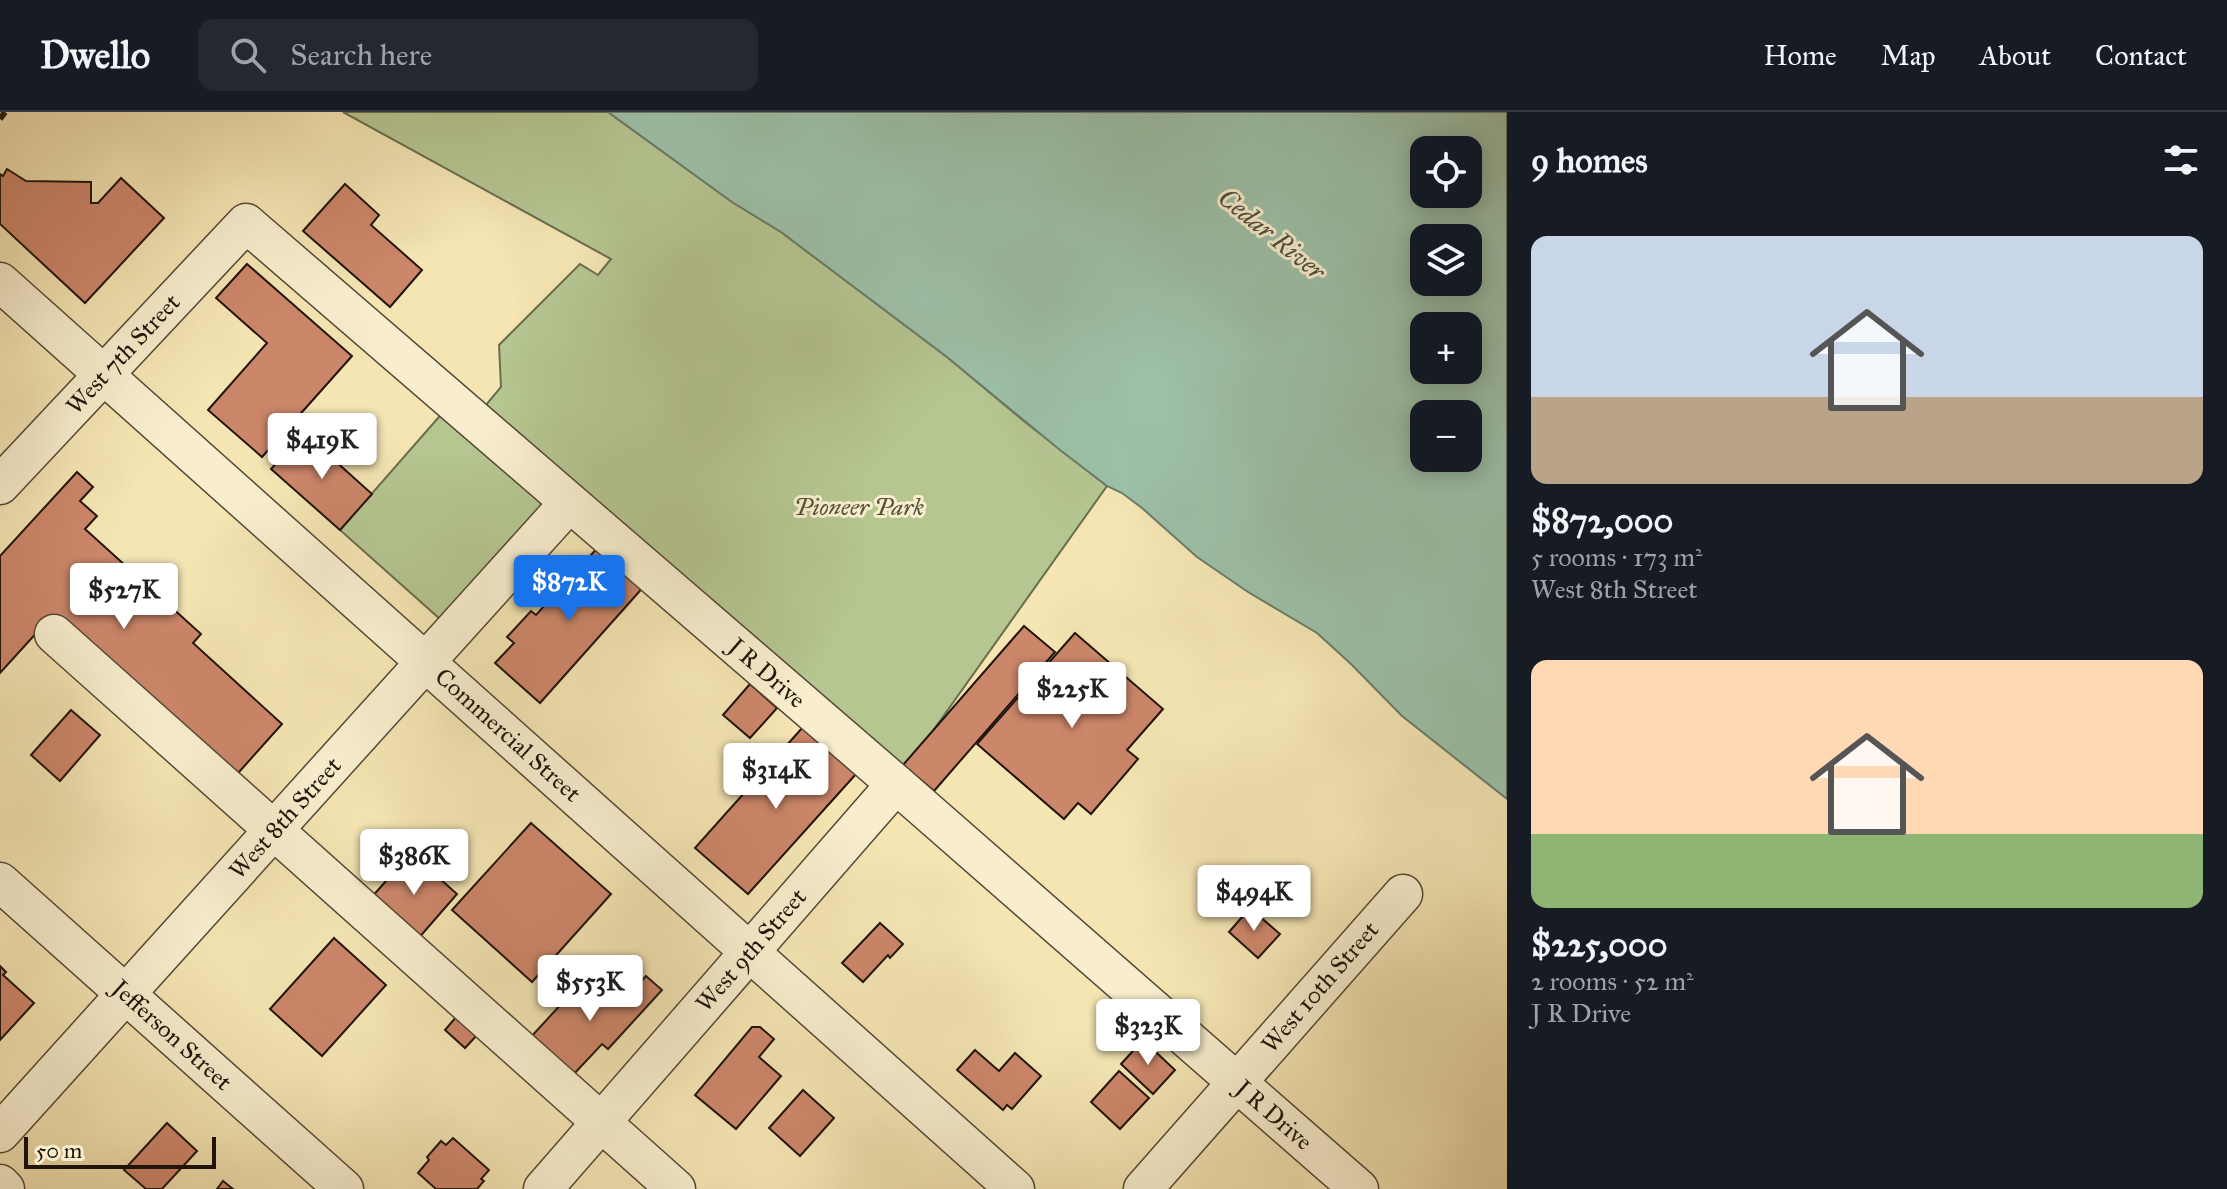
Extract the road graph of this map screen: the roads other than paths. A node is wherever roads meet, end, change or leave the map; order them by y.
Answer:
1 (246, 223) joint
2 (0, 282) edge
3 (104, 374) junction
4 (0, 485) edge
5 (569, 503) junction
6 (54, 634) dead end
7 (425, 662) junction
8 (896, 784) junction
9 (273, 831) junction
10 (0, 882) edge
11 (1403, 894) dead end
12 (749, 952) junction
13 (125, 994) junction
14 (1237, 1082) junction
15 (601, 1123) junction
16 (0, 1133) edge
17 (0, 1184) edge
18 (5, 1189) edge
19 (344, 1189) edge
20 (543, 1189) edge
21 (676, 1189) edge
22 (1015, 1189) edge
23 (1143, 1189) edge
24 (1359, 1189) edge

1 - 3 street, West 7th Street
1 - 5 street, J R Drive
2 - 3 street, Commercial Street
3 - 4 street, West 7th Street
3 - 7 street, Commercial Street
5 - 7 street, West 8th Street
5 - 8 street, J R Drive
6 - 9 street
7 - 9 street, West 8th Street
7 - 12 street, Commercial Street
8 - 12 street, West 9th Street
8 - 14 street, J R Drive
9 - 13 street, West 8th Street
9 - 15 street
10 - 13 street, Jefferson Street
11 - 14 street, West 10th Street
12 - 15 street, West 9th Street
12 - 22 street, Commercial Street
13 - 16 street, West 8th Street
13 - 19 street, Jefferson Street
14 - 23 street, West 10th Street
14 - 24 street, J R Drive
15 - 20 street, West 9th Street
15 - 21 street
17 - 18 street

